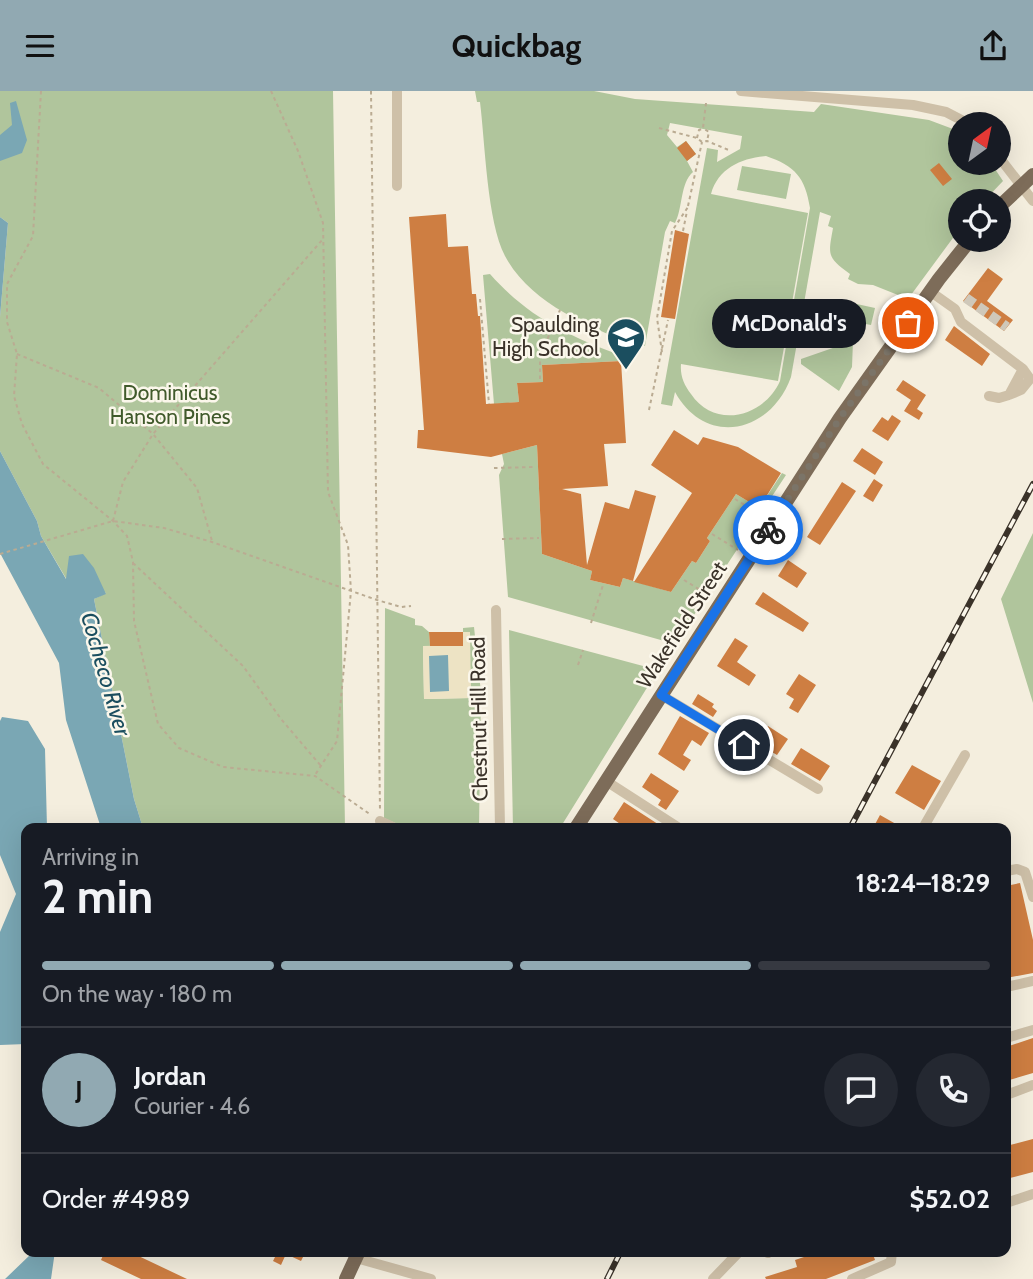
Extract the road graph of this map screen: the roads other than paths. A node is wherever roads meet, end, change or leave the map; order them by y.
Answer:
1 (397, 91) edge
2 (741, 91) edge
3 (948, 113) edge
4 (1033, 174) edge
5 (1011, 175) edge
6 (397, 186) dead end
7 (1027, 187) edge
8 (1011, 199) edge
9 (1033, 201) edge
10 (962, 252) edge
11 (931, 292) junction
12 (989, 396) dead end
13 (496, 610) dead end
14 (661, 695) junction
15 (965, 755) dead end
16 (606, 781) junction
17 (818, 789) dead end
18 (380, 821) road end
19 (384, 823) edge
20 (500, 823) edge
21 (579, 823) edge
22 (671, 823) edge
23 (926, 823) edge
24 (1011, 870) edge
25 (1033, 897) edge
26 (1033, 981) edge
27 (1011, 986) edge
28 (1033, 1030) edge
29 (1011, 1037) edge
30 (1033, 1085) edge
31 (1011, 1093) edge
32 (1033, 1194) edge
33 (1011, 1201) edge
34 (356, 1257) edge
35 (366, 1257) edge
36 (735, 1257) edge
37 (891, 1257) edge
38 (720, 1277) edge
39 (346, 1279) edge
40 (431, 1279) edge
41 (852, 1279) edge

1 - 6 street
2 - 3 street
4 - 7 main road
5 - 7 street
7 - 8 main road
7 - 9 street
10 - 11 main road, Wakefield Street
11 - 12 street
11 - 14 main road, Wakefield Street
13 - 20 street, Chestnut Hill Road
14 - 16 main road, Wakefield Street
14 - 17 street
15 - 23 street
16 - 21 main road, Wakefield Street
16 - 22 street
18 - 19 street
24 - 25 street
26 - 27 street
28 - 29 street
30 - 31 street
32 - 33 street
34 - 39 main road
35 - 40 street
36 - 38 street
37 - 41 street

